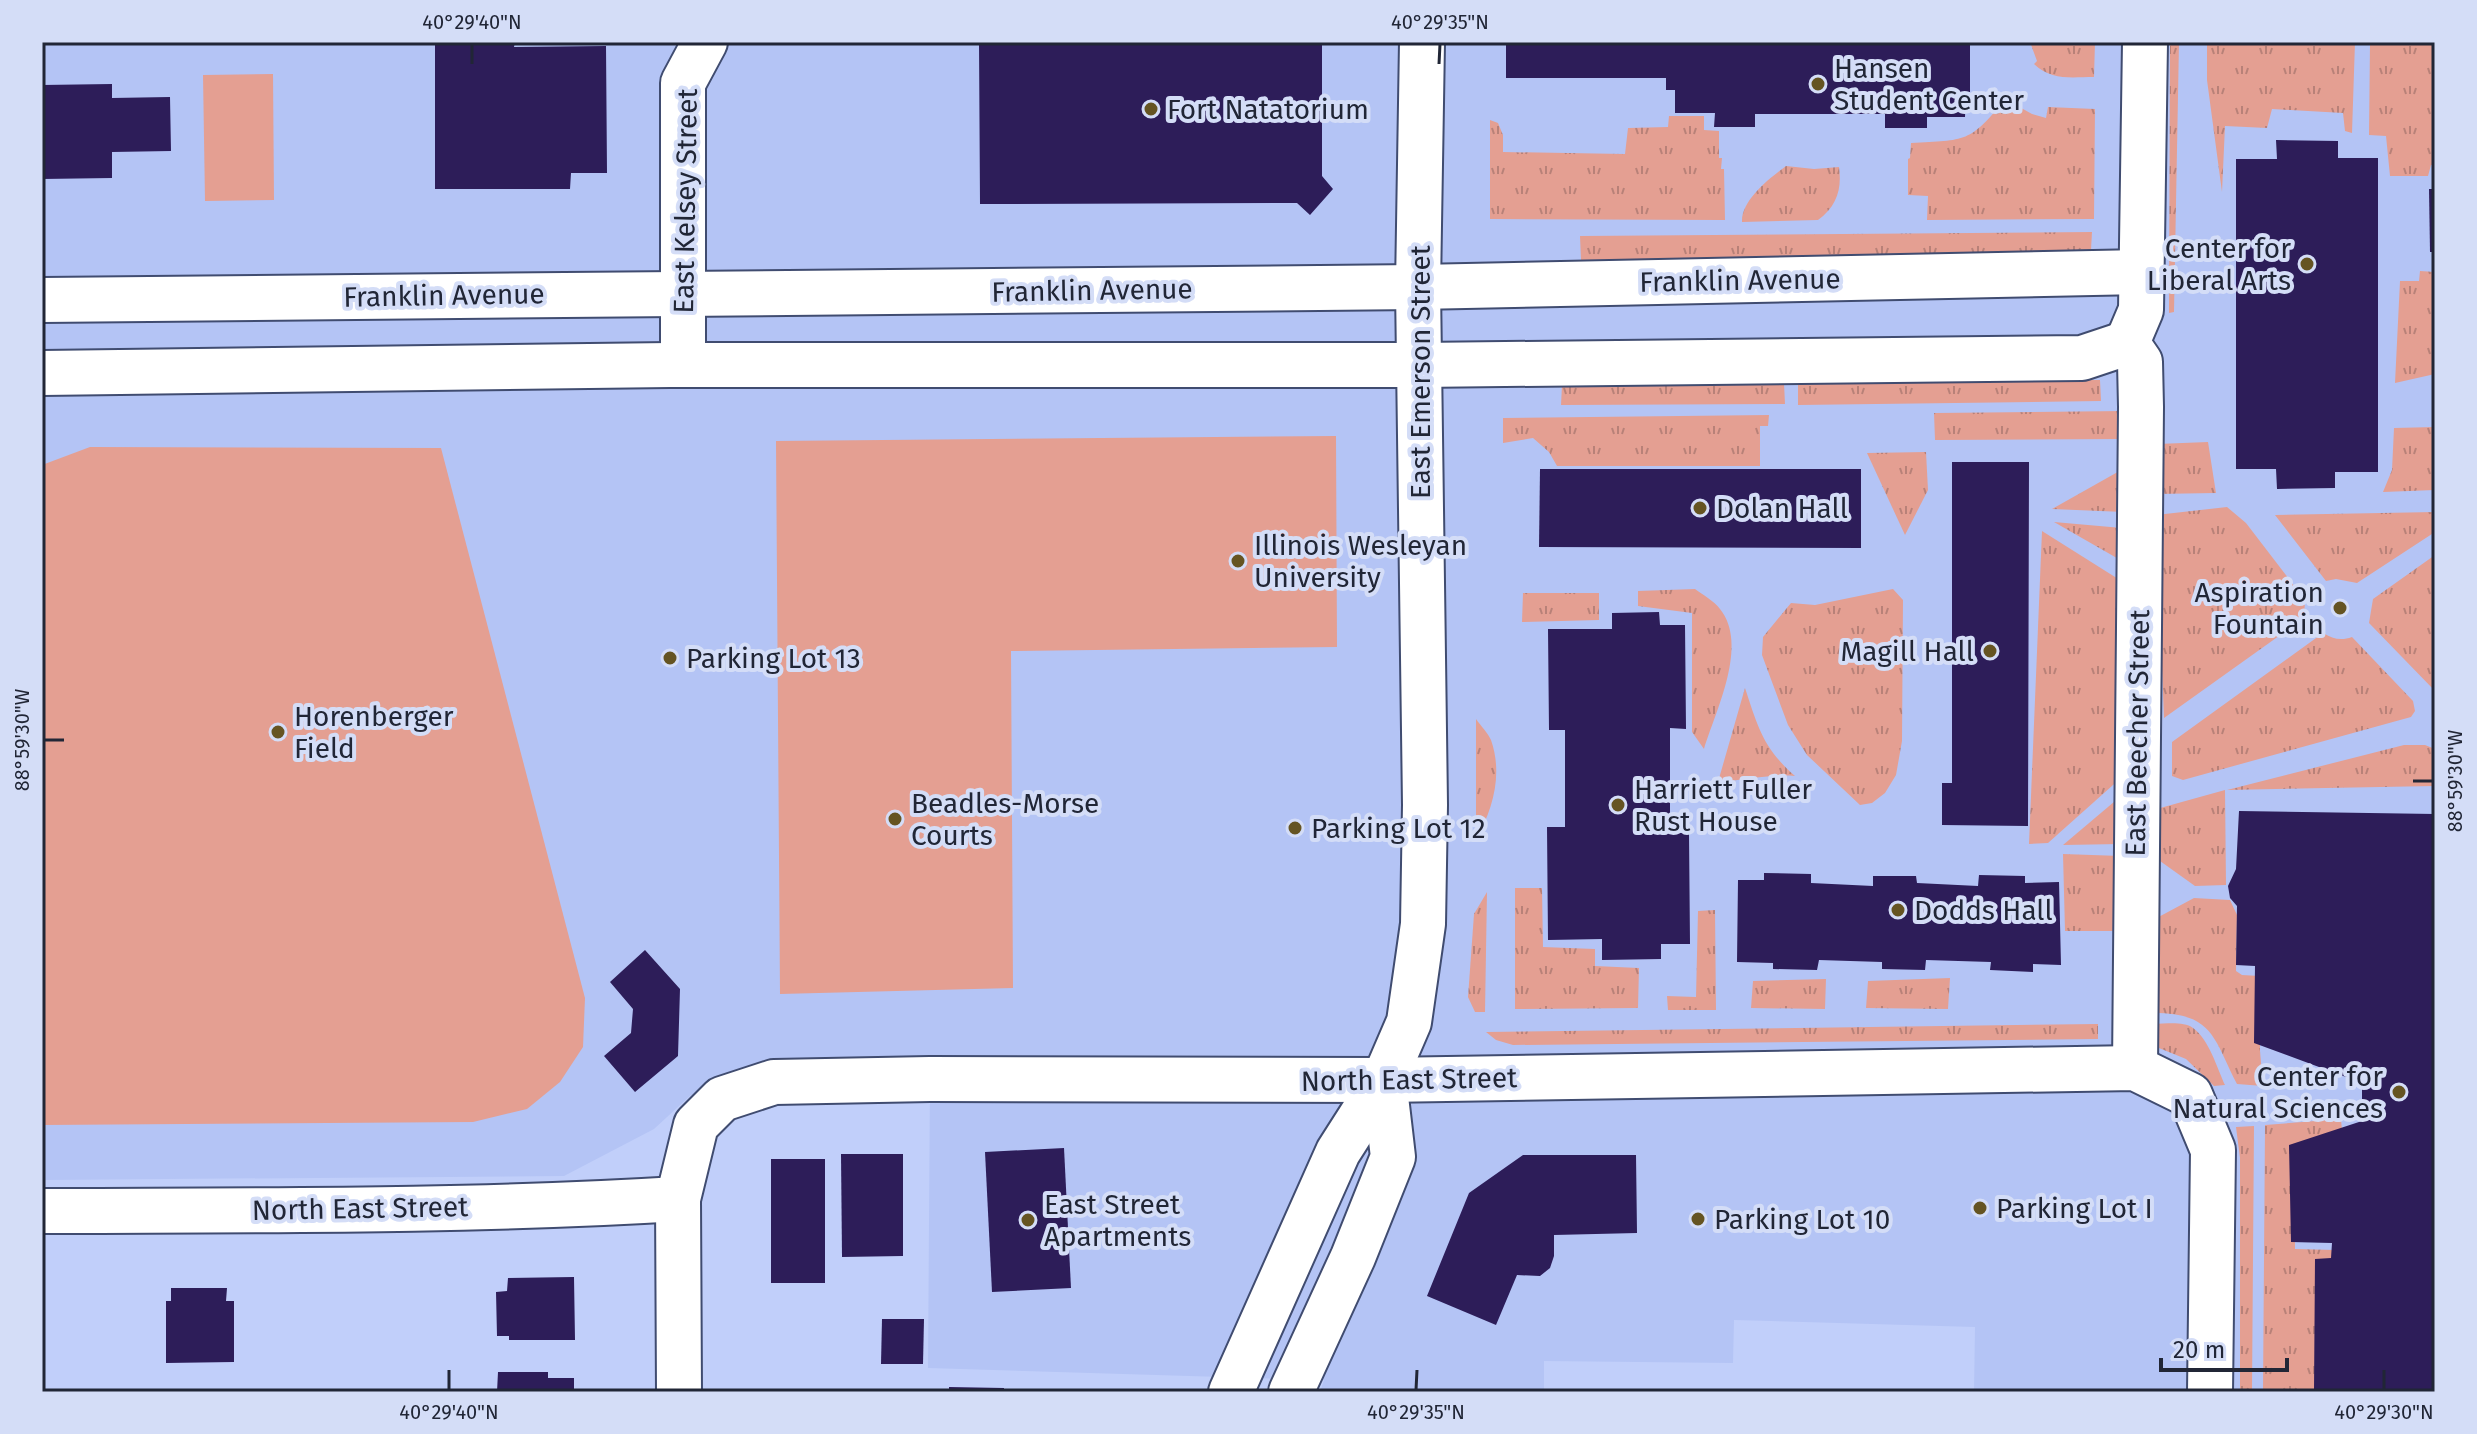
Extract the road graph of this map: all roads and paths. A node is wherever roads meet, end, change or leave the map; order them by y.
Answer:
1 (705, 42) edge
2 (1422, 42) edge
3 (2145, 42) edge
4 (2142, 272) junction
5 (1418, 287) junction
6 (683, 293) junction
7 (42, 300) edge
8 (2127, 343) junction
9 (683, 365) junction
10 (1419, 365) junction
11 (42, 373) edge
12 (2135, 1068) junction
13 (1384, 1080) junction
14 (678, 1199) junction
15 (42, 1211) edge
16 (679, 1392) edge
17 (1231, 1392) edge
18 (1291, 1392) edge
19 (2210, 1392) edge

1 - 6 street, East Kelsey Street
2 - 5 street, East Emerson Street
3 - 4 street
4 - 5 street, Franklin Avenue
4 - 8 street
5 - 6 street, Franklin Avenue
5 - 10 street, East Emerson Street
6 - 7 street, Franklin Avenue
6 - 9 street, East Kelsey Street
8 - 10 street
8 - 12 street, East Beecher Street
9 - 10 street
9 - 11 street
10 - 13 street, East Emerson Street
12 - 13 street, North East Street
12 - 19 street
13 - 14 street, North East Street
13 - 17 street, East Emerson Street
13 - 18 street, East Emerson Street
14 - 15 street, North East Street
14 - 16 street

